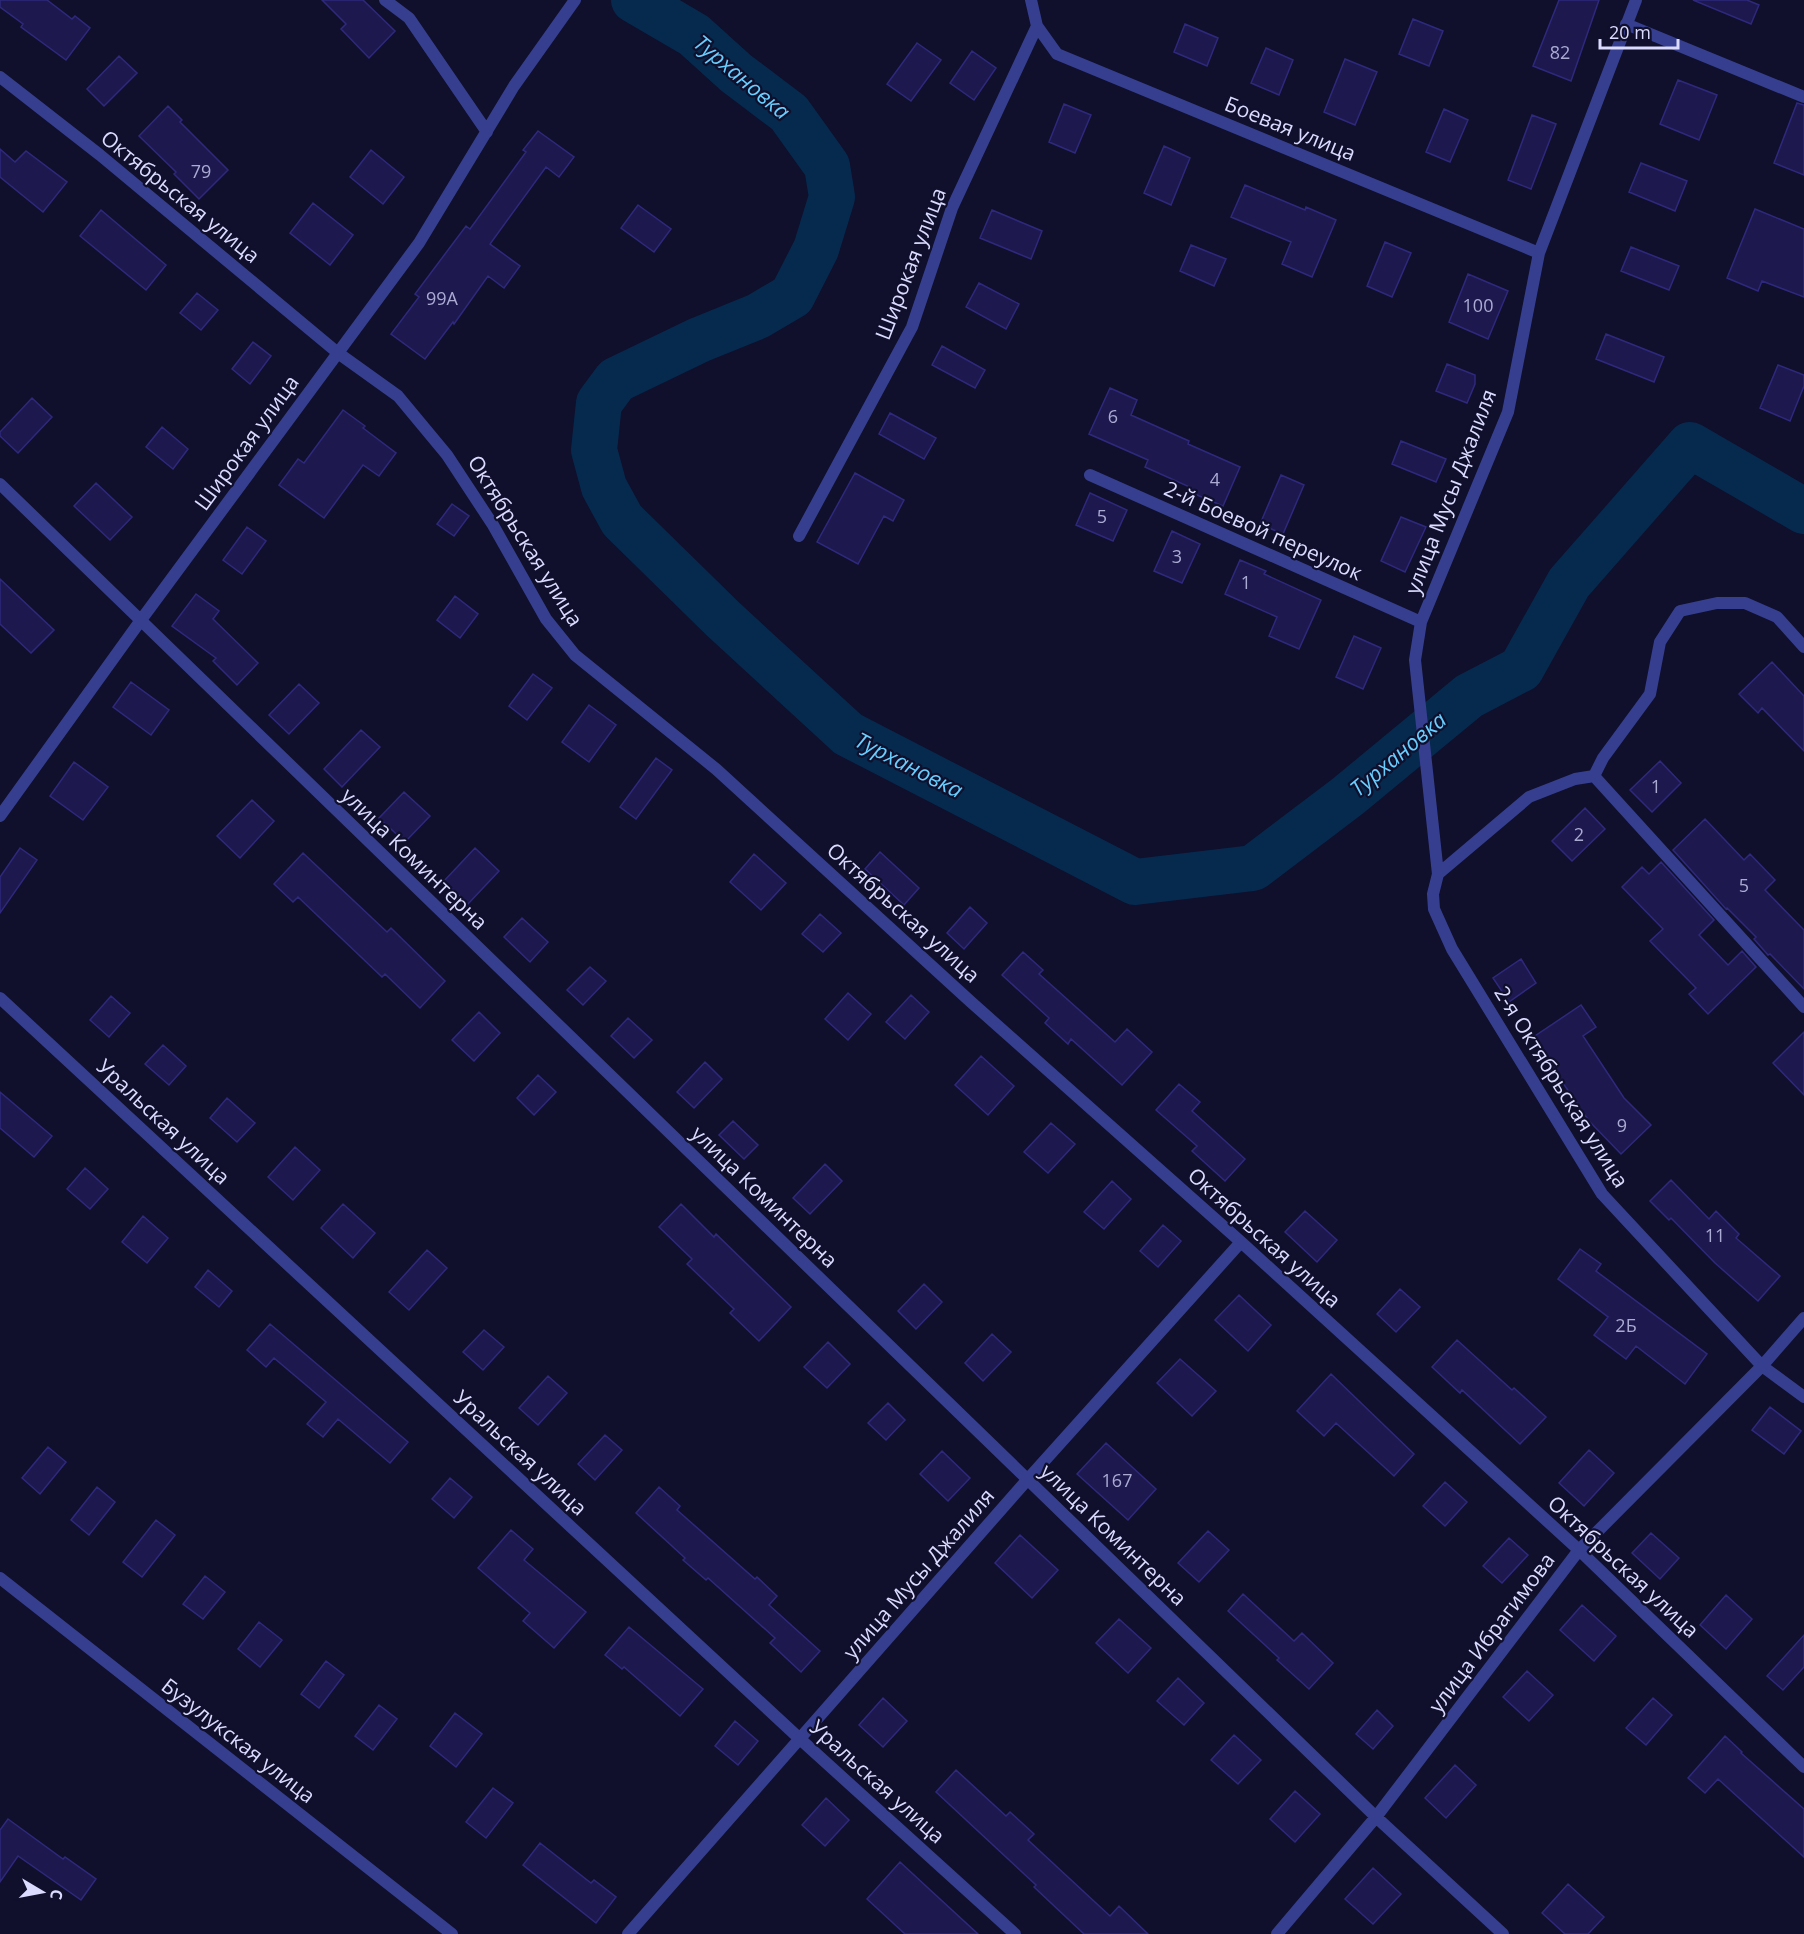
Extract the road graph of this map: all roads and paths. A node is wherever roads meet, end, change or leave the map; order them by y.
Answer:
1 (385, 0) edge
2 (575, 0) edge
3 (1031, 0) edge
4 (1636, 0) edge
5 (1626, 24) junction
6 (1037, 26) junction
7 (0, 77) edge
8 (1804, 97) edge
9 (487, 132) junction
10 (1539, 253) junction
11 (338, 353) junction
12 (1090, 475) dead end
13 (0, 484) edge
14 (799, 536) dead end
15 (141, 620) junction
16 (1421, 622) junction
17 (1804, 647) edge
18 (1594, 776) junction
19 (0, 816) edge
20 (1437, 874) junction
21 (1434, 909) joint
22 (0, 998) edge
23 (1804, 1008) edge
24 (1241, 1242) junction
25 (1804, 1318) edge
26 (1762, 1366) junction
27 (1804, 1397) edge
28 (1028, 1479) junction
29 (1579, 1550) junction
30 (0, 1578) edge
31 (800, 1739) junction
32 (1804, 1767) edge
33 (1377, 1817) junction
34 (452, 1934) edge
35 (628, 1934) edge
36 (1015, 1934) edge
37 (1277, 1934) edge
38 (1503, 1934) edge

1 - 9 street
2 - 9 street, Широкая улица
3 - 6 street
4 - 5 street, улица Мусы Джалиля
5 - 8 street
5 - 10 street, улица Мусы Джалиля
6 - 10 street, Боевая улица
6 - 14 street, Широкая улица
7 - 11 street, Октябрьская улица
9 - 11 street, Широкая улица
10 - 16 street, улица Мусы Джалиля
11 - 15 street, Широкая улица
11 - 24 street, Октябрьская улица
12 - 16 street, 2-й Боевой переулок
13 - 15 street, улица Коминтерна
15 - 19 street, Широкая улица
15 - 28 street, улица Коминтерна
16 - 20 street, улица Мусы Джалиля
17 - 18 street
18 - 20 street
18 - 23 street
20 - 21 street, улица Мусы Джалиля
21 - 26 street, 2-я Октябрьская улица
22 - 31 street, Уральская улица
24 - 28 street, улица Мусы Джалиля
24 - 29 street, Октябрьская улица
25 - 26 street, улица Ибрагимова
26 - 27 street, 2-я Октябрьская улица
26 - 29 street, улица Ибрагимова
28 - 31 street, улица Мусы Джалиля
28 - 33 street, улица Коминтерна
29 - 32 street, Октябрьская улица
29 - 33 street, улица Ибрагимова
30 - 34 street, Бузулукская улица
31 - 35 street, улица Мусы Джалиля
31 - 36 street, Уральская улица
33 - 37 street, улица Ибрагимова
33 - 38 street, улица Коминтерна

